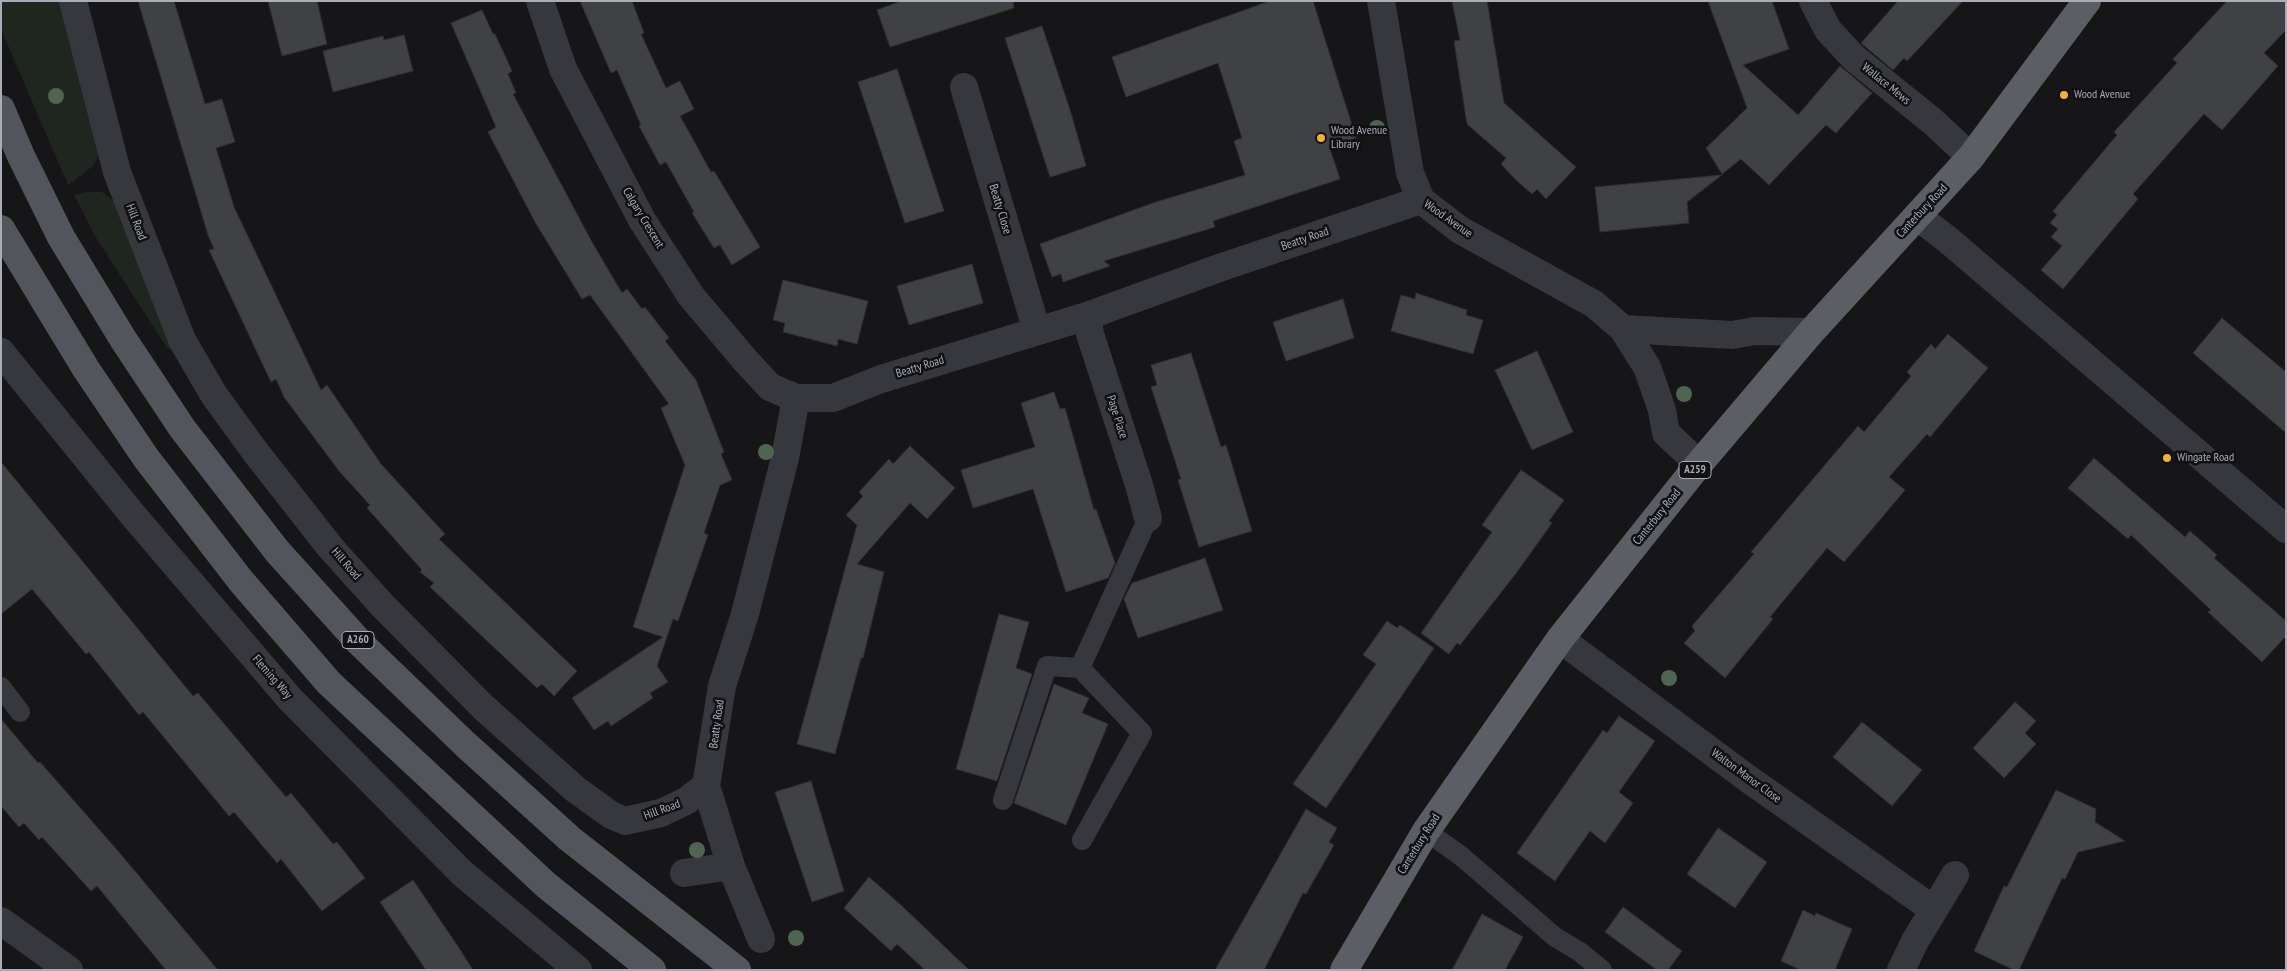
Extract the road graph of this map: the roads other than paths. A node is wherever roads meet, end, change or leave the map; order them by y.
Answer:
1 (73, 1) edge
2 (540, 1) edge
3 (1381, 1) edge
4 (1813, 1) edge
5 (2086, 1) edge
6 (964, 87) dead end
7 (1, 109) edge
8 (1971, 157) junction
9 (1421, 200) junction
10 (1918, 216) junction
11 (1, 229) edge
12 (1087, 316) junction
13 (1623, 329) junction
14 (1037, 331) junction
15 (1811, 332) junction
16 (1, 352) edge
17 (796, 398) junction
18 (1699, 464) junction
19 (1148, 518) joint
20 (2286, 529) edge
21 (1560, 639) junction
22 (1080, 668) junction
23 (1, 687) edge
24 (20, 712) dead end
25 (706, 786) junction
26 (1002, 800) dead end
27 (1426, 831) junction
28 (1082, 840) dead end
29 (731, 866) junction
30 (684, 873) dead end
31 (1955, 875) dead end
32 (1934, 910) junction
33 (1, 920) edge
34 (761, 939) dead end
35 (69, 970) edge
36 (578, 970) edge
37 (652, 970) edge
38 (737, 970) edge
39 (1344, 970) edge
40 (1602, 970) edge
41 (1901, 970) edge

1 - 25 street, Hill Road
2 - 17 street, Calgary Crescent
3 - 9 street, Wood Avenue
4 - 8 street, Wallace Mews
5 - 8 highway, Canterbury Road / A259
6 - 14 street, Beatty Close
7 - 38 main road, A260
8 - 10 highway, Canterbury Road / A259
9 - 12 street, Beatty Road
9 - 13 street, Wood Avenue
10 - 15 highway, Canterbury Road / A259
10 - 20 street
11 - 37 main road
12 - 14 street, Beatty Road
12 - 19 street, Page Place
13 - 15 street
13 - 18 street, Wood Avenue
14 - 17 street, Beatty Road
15 - 18 highway, Canterbury Road / A259
16 - 36 street, Fleming Way
17 - 25 street, Beatty Road
18 - 21 highway, Canterbury Road / A259
19 - 22 lane
21 - 27 highway, Canterbury Road / A259
21 - 32 street, Walton Manor Close
22 - 26 lane
22 - 28 lane
23 - 24 lane
25 - 29 street
27 - 39 highway, Canterbury Road / A259
27 - 40 lane
29 - 30 street
29 - 34 street
31 - 32 street
32 - 41 street
33 - 35 street

